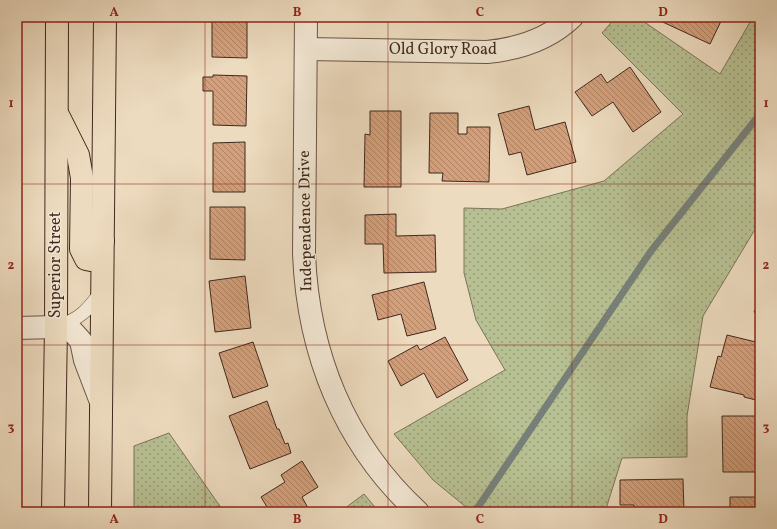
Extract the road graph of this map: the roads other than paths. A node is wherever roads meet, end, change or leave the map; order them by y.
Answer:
1 (57, 17) edge
2 (105, 17) edge
3 (306, 17) edge
4 (572, 17) edge
5 (306, 49) junction
6 (57, 112) junction
7 (102, 241) junction
8 (102, 290) junction
9 (56, 327) junction
10 (17, 328) edge
11 (101, 403) junction
12 (52, 512) edge
13 (100, 512) edge
14 (418, 512) edge

1 - 6 main road, Superior Street
2 - 7 main road
3 - 5 street, Independence Drive
4 - 5 street, Old Glory Road
5 - 14 street, Independence Drive
6 - 7 main road
6 - 9 main road, Superior Street
7 - 8 main road
8 - 9 lane
8 - 11 main road
9 - 10 street
9 - 11 street
9 - 12 main road, Superior Street
11 - 13 main road

